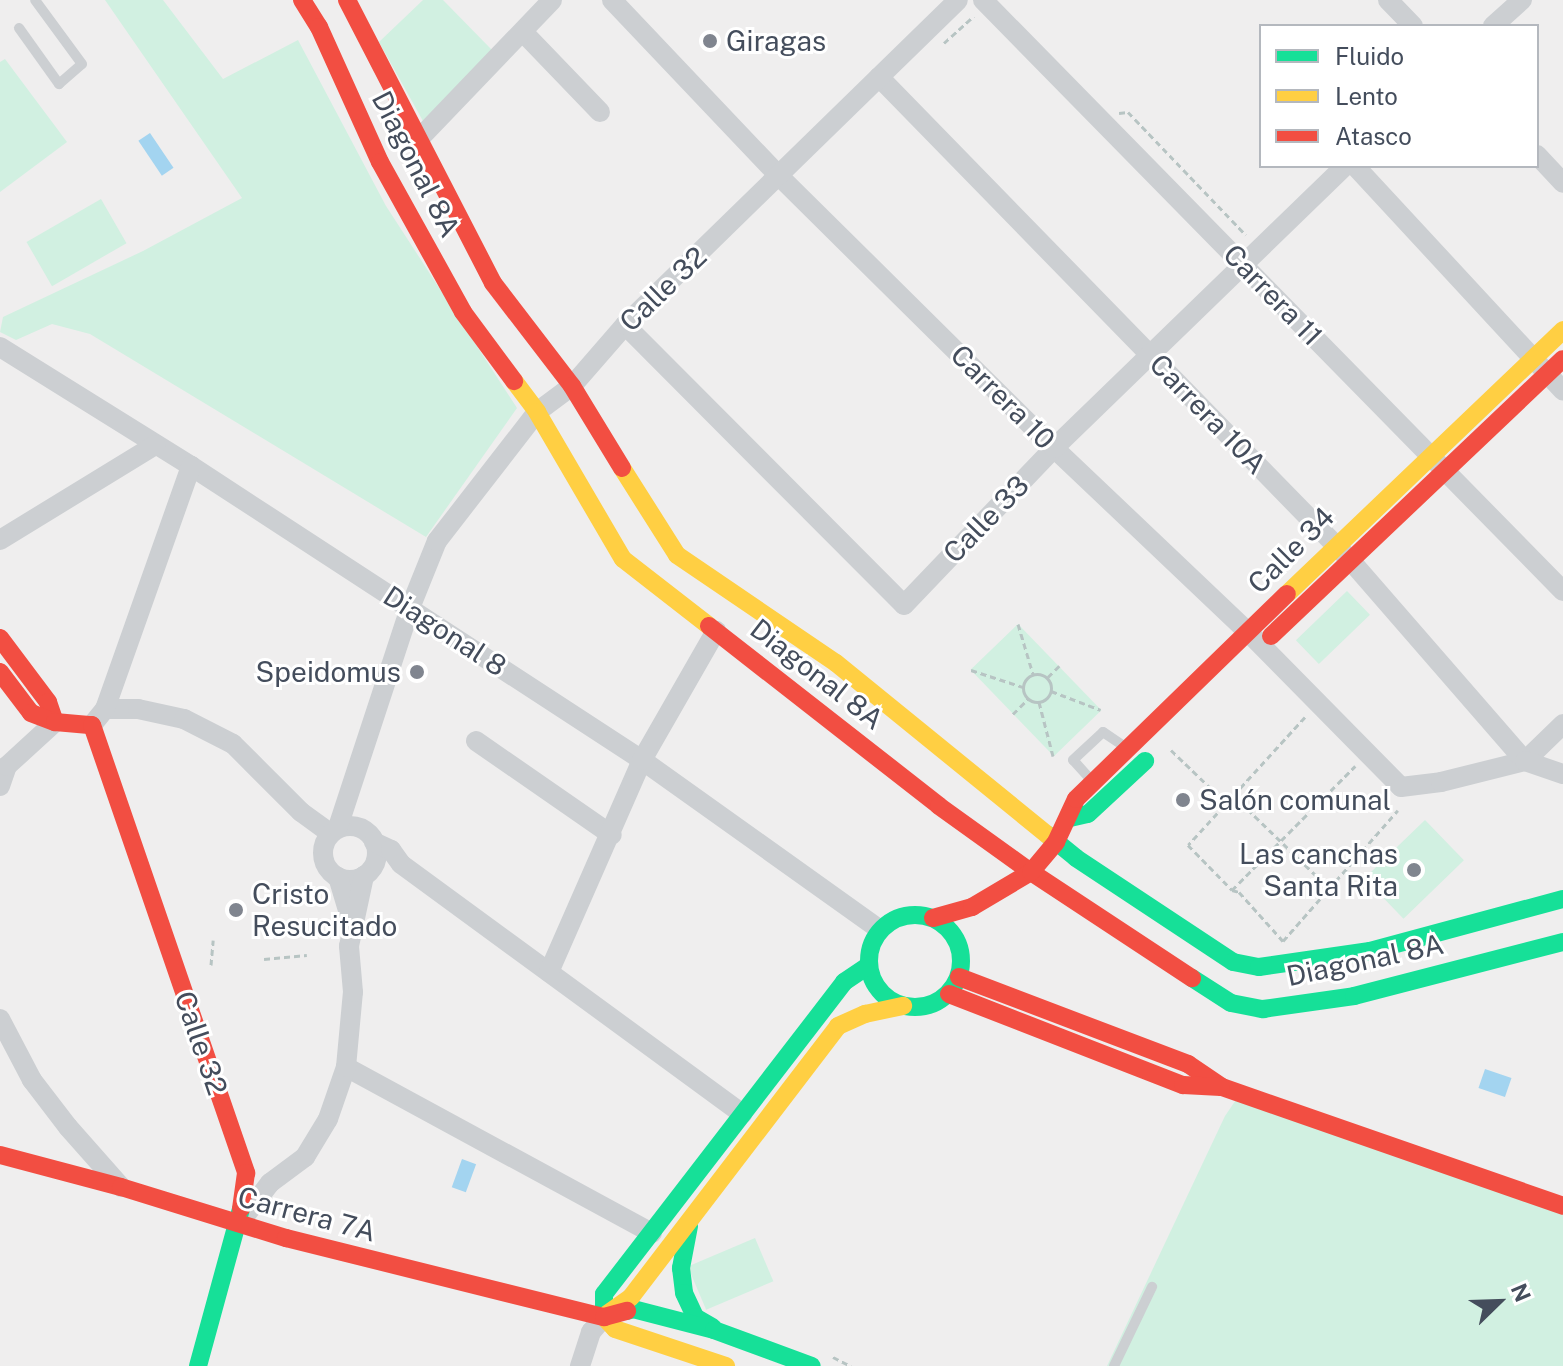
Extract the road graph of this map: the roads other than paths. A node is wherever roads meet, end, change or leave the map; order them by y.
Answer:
1 (35, 0) edge
2 (302, 0) edge
3 (347, 0) edge
4 (552, 0) edge
5 (612, 0) edge
6 (958, 0) edge
7 (983, 0) edge
8 (1388, 0) edge
9 (1522, 0) edge
10 (1411, 24) edge
11 (1495, 24) edge
12 (19, 28) dead end
13 (523, 32) junction
14 (879, 77) junction
15 (600, 112) dead end
16 (417, 141) junction
17 (1539, 157) edge
18 (1343, 168) edge
19 (1357, 168) edge
20 (780, 177) junction
21 (1563, 183) edge
22 (1243, 265) junction
23 (625, 325) junction
24 (1563, 330) edge
25 (0, 347) edge
26 (1150, 355) junction
27 (1563, 359) edge
28 (1540, 367) junction
29 (572, 386) junction
30 (1563, 391) edge
31 (537, 412) junction
32 (155, 445) junction
33 (1054, 448) junction
34 (1436, 461) junction
35 (191, 466) junction
36 (0, 540) edge
37 (1335, 545) junction
38 (1351, 561) junction
39 (1563, 591) edge
40 (410, 608) junction
41 (716, 631) junction
42 (0, 638) edge
43 (1253, 645) junction
44 (0, 672) edge
45 (99, 717) junction
46 (55, 722) junction
47 (1563, 724) edge
48 (476, 741) dead end
49 (1167, 747) road end
50 (1129, 751) junction
51 (642, 760) junction
52 (1525, 761) junction
53 (1563, 774) edge
54 (1094, 783) junction
55 (0, 786) edge
56 (350, 793) junction
57 (301, 812) junction
58 (1070, 818) junction
59 (334, 830) junction
60 (368, 835) junction
61 (612, 835) junction
62 (1056, 842) junction
63 (324, 859) junction
64 (401, 864) junction
65 (369, 870) junction
66 (1031, 872) junction
67 (338, 877) junction
68 (1563, 899) edge
69 (972, 907) junction
70 (933, 918) junction
71 (353, 927) junction
72 (880, 930) junction
73 (956, 938) junction
74 (1563, 942) edge
75 (869, 965) junction
76 (549, 972) junction
77 (959, 977) junction
78 (949, 994) junction
79 (903, 1006) junction
80 (0, 1019) edge
81 (346, 1067) junction
82 (1222, 1087) junction
83 (742, 1114) junction
84 (0, 1155) edge
85 (121, 1187) junction
86 (1563, 1206) edge
87 (692, 1217) junction
88 (239, 1225) junction
89 (652, 1233) junction
90 (1152, 1287) dead end
91 (604, 1317) junction
92 (724, 1333) junction
93 (198, 1366) edge
94 (580, 1366) edge
95 (726, 1366) edge
96 (812, 1366) edge
97 (1114, 1366) edge

1 - 12 lane
2 - 31 street, Diagonal 8A
3 - 16 street, Diagonal 8A
4 - 13 street
5 - 20 street, Carrera 10
6 - 14 street, Calle 32
7 - 22 street, Carrera 11
8 - 10 street
9 - 11 street
13 - 15 street
13 - 16 street
14 - 20 street, Calle 32
14 - 26 street, Carrera 10A
16 - 29 street, Diagonal 8A
17 - 21 street
18 - 22 street, Calle 33
19 - 28 street
20 - 23 street, Calle 32
20 - 33 street, Carrera 10
22 - 26 street, Calle 33
22 - 34 street, Carrera 11
23 - 29 street, Calle 32
23 - 33 street, Calle 33
24 - 28 street, Calle 34
25 - 32 street, Diagonal 8
26 - 33 street, Calle 33
26 - 37 street, Carrera 10A
27 - 28 street, Calle 34
28 - 30 street
28 - 34 street, Calle 34
29 - 31 street, Calle 32
29 - 62 street, Diagonal 8A
31 - 40 street, Calle 32
31 - 41 street, Diagonal 8A
32 - 35 street, Diagonal 8
32 - 36 street
33 - 43 street, Carrera 10
34 - 37 street, Calle 34
34 - 38 street, Calle 34
34 - 39 street, Carrera 11
35 - 40 street, Diagonal 8
35 - 45 street
37 - 38 street, Carrera 10A
37 - 43 street, Calle 34
38 - 43 street, Calle 34
38 - 52 street, Carrera 10A
40 - 51 street, Diagonal 8
40 - 56 street, Calle 32
41 - 51 street
41 - 66 street, Diagonal 8A
42 - 46 street
43 - 50 street, Calle 34
43 - 52 street, Carrera 10
44 - 46 street
45 - 46 street
45 - 57 street
45 - 88 street, Calle 32
46 - 55 street
47 - 52 street
48 - 61 street
49 - 58 street
50 - 54 street, Calle 34
50 - 54 lane
51 - 61 street
51 - 72 street, Diagonal 8
52 - 53 street
54 - 58 street, Calle 34
56 - 59 street, Calle 32
56 - 60 street
57 - 59 street
57 - 63 street
58 - 62 street, Calle 34
59 - 60 street
59 - 63 street
60 - 64 street
60 - 65 street
61 - 76 street
62 - 66 street, Calle 34
62 - 68 street, Diagonal 8A
63 - 67 street
64 - 65 street
64 - 76 street
65 - 67 street
65 - 71 street
66 - 69 street, Calle 34
66 - 74 street, Diagonal 8A
67 - 71 street
69 - 70 street, Calle 34
69 - 73 street
70 - 72 street
70 - 73 street
71 - 81 street
72 - 75 street
73 - 77 street
75 - 79 street
75 - 83 street
76 - 83 street
77 - 78 street
77 - 82 street
78 - 79 street
78 - 82 street
79 - 87 street
80 - 85 street
81 - 88 street
81 - 89 street
82 - 86 street
83 - 89 street
84 - 85 street, Carrera 7A
85 - 88 street, Carrera 7A
87 - 91 street
87 - 92 street
88 - 91 street, Carrera 7A
88 - 93 street, Calle 32
89 - 91 street
90 - 97 lane
91 - 92 street, Carrera 7A
91 - 94 street
91 - 95 street, Carrera 7A
92 - 96 street, Carrera 7A

